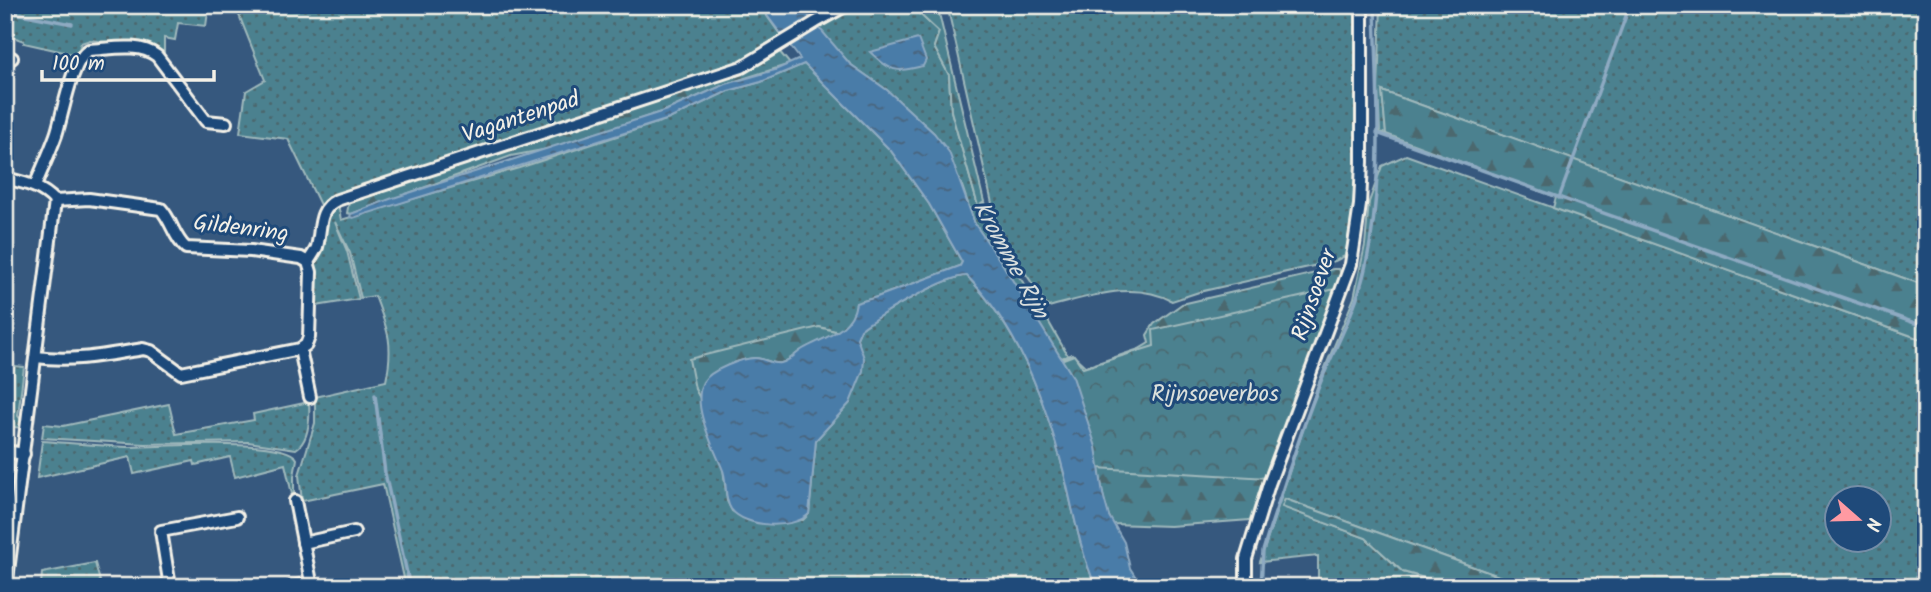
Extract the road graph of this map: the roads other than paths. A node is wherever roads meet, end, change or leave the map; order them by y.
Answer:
1 (852, 5) edge
2 (1362, 5) edge
3 (226, 123) dead end
4 (5, 178) edge
5 (35, 186) junction
6 (55, 201) junction
7 (308, 262) junction
8 (300, 348) junction
9 (36, 357) junction
10 (310, 397) dead end
11 (5, 451) edge
12 (24, 454) junction
13 (295, 501) dead end
14 (237, 517) dead end
15 (354, 532) dead end
16 (303, 543) junction
17 (311, 585) edge
18 (6, 587) edge
19 (170, 587) edge
20 (291, 587) edge
21 (1246, 587) edge

1 - 7 street, Vagantenpad
2 - 21 street, Rijnsoever
3 - 5 street
4 - 5 street
5 - 6 street
6 - 7 street, Gildenring
6 - 9 street
7 - 8 street, Gildenring
8 - 9 street
8 - 10 street, Gildenring
9 - 12 street
11 - 12 street
12 - 18 street
13 - 16 street
14 - 19 street
15 - 16 street
16 - 17 street
17 - 20 street

